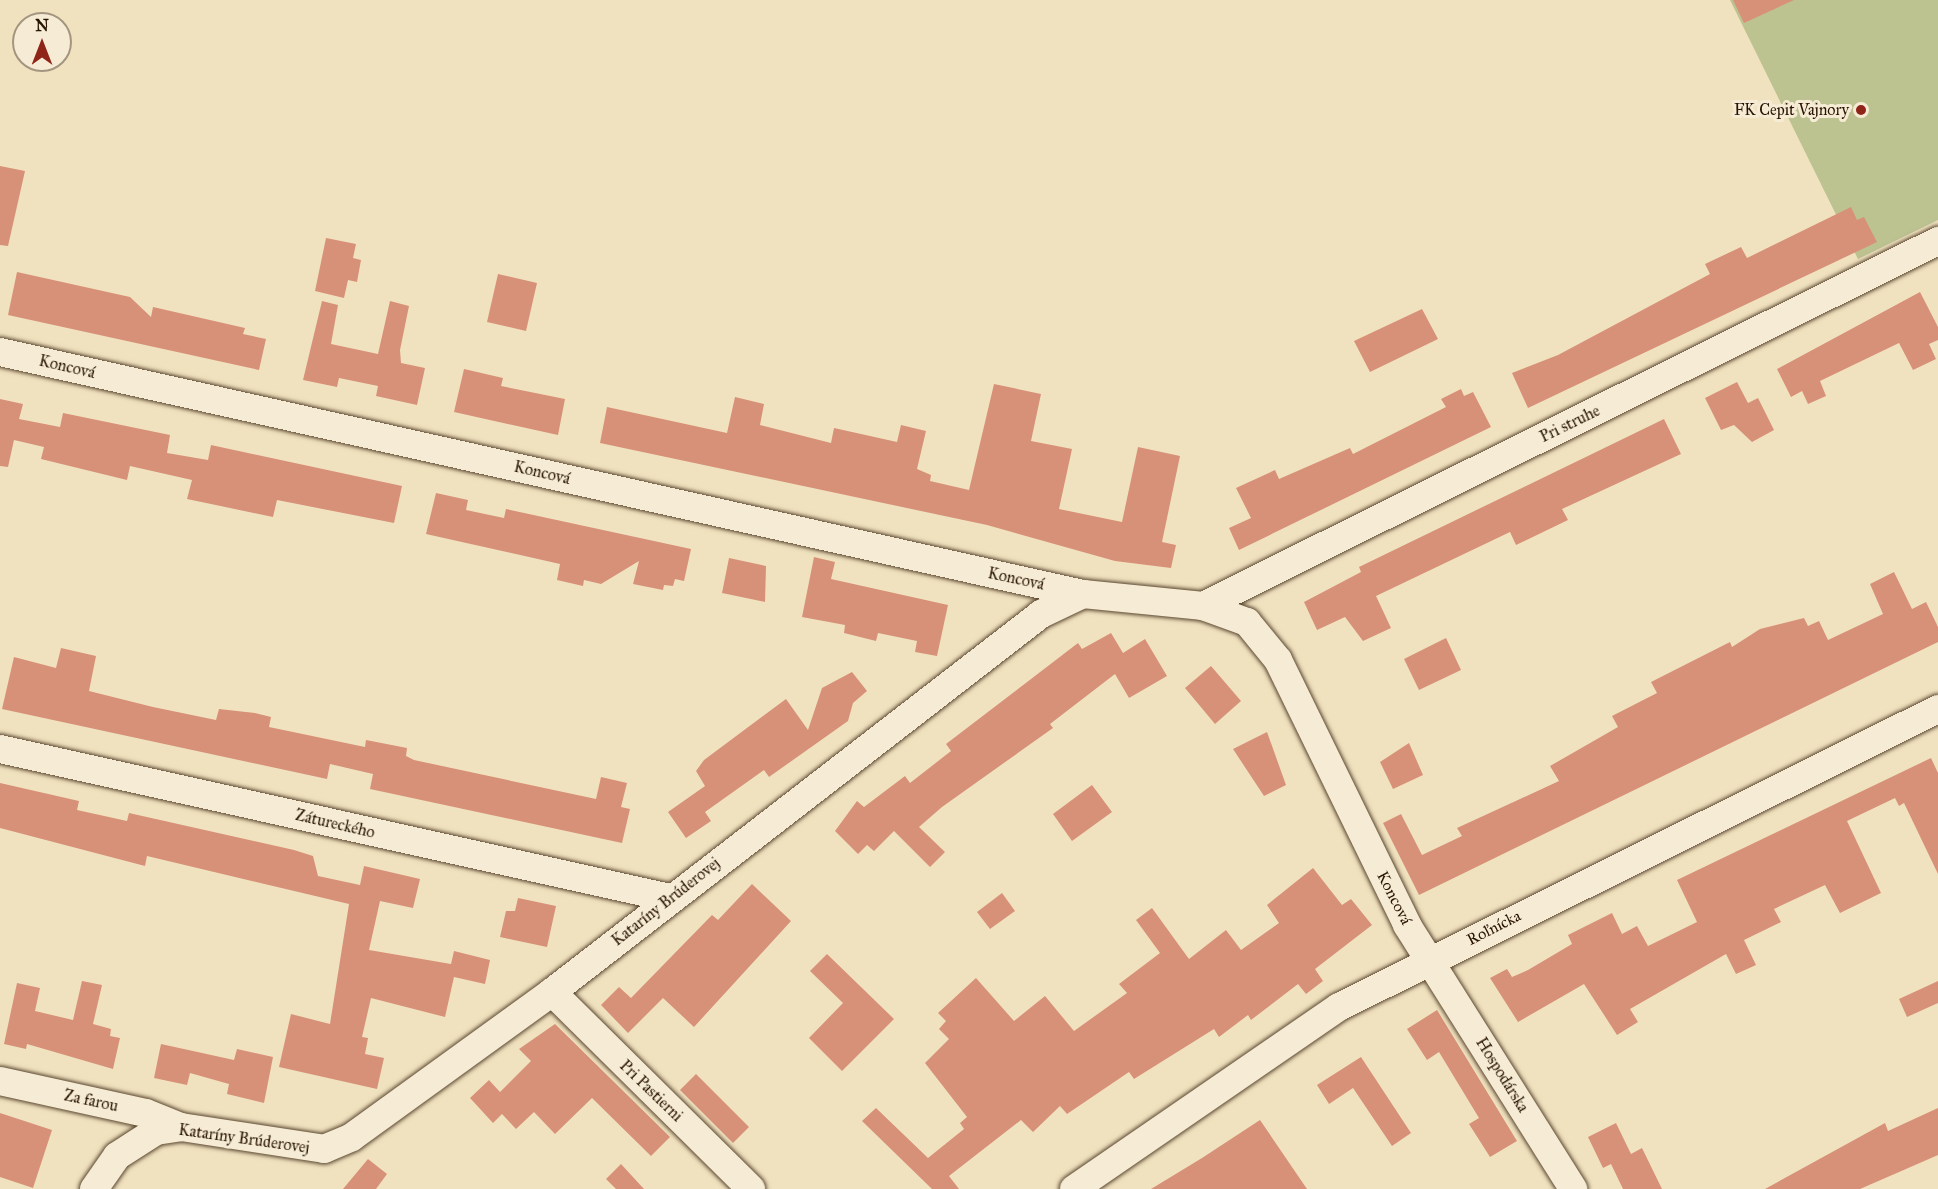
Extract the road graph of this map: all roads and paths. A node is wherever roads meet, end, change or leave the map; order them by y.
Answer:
1 (1938, 241) edge
2 (0, 352) edge
3 (1083, 594) junction
4 (1203, 606) junction
5 (1938, 709) edge
6 (0, 749) edge
7 (670, 898) junction
8 (1431, 960) junction
9 (552, 992) junction
10 (0, 1081) edge
11 (110, 1105) junction
12 (181, 1127) junction
13 (117, 1156) junction
14 (94, 1189) edge
15 (751, 1189) edge
16 (1074, 1189) edge
17 (1573, 1189) edge

1 - 4 street, Pri struhe
2 - 3 street, Koncová
3 - 4 street
3 - 7 street, Kataríny Brúderovej
4 - 8 street, Koncová
5 - 8 street, Roľnícka
6 - 7 street, Zátureckého
7 - 9 street, Kataríny Brúderovej
8 - 16 street, Roľnícka
8 - 17 street, Hospodárska
9 - 12 street, Kataríny Brúderovej
9 - 15 street, Pri Pastierni
10 - 11 street, Za farou
11 - 12 street, Za farou
11 - 13 street
12 - 13 street, Kataríny Brúderovej
13 - 14 street, Kataríny Brúderovej

